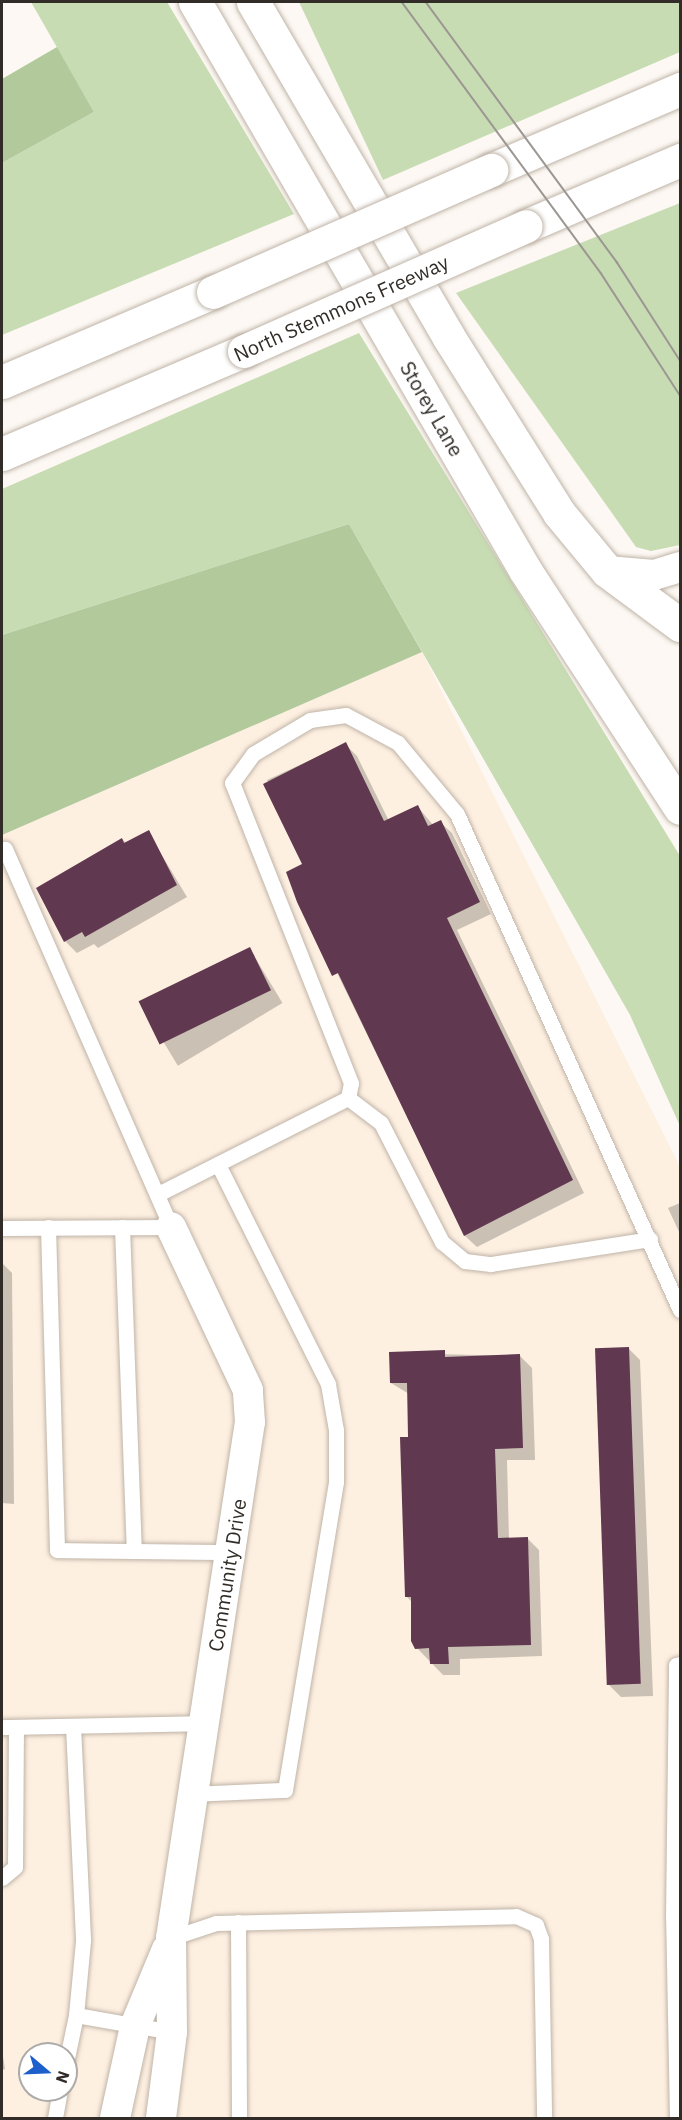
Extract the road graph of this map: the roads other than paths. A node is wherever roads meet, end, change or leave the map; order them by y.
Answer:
1 (195, 2) edge
2 (254, 2) edge
3 (681, 89) edge
4 (681, 160) edge
5 (2, 382) edge
6 (2, 454) edge
7 (681, 567) edge
8 (607, 571) junction
9 (681, 625) edge
10 (592, 665) junction
11 (681, 769) edge
12 (681, 808) edge
13 (5, 849) dead end
14 (348, 1098) junction
15 (218, 1164) junction
16 (160, 1193) junction
17 (48, 1227) junction
18 (123, 1227) junction
19 (171, 1227) junction
20 (2, 1228) edge
21 (650, 1239) junction
22 (681, 1310) edge
23 (134, 1550) junction
24 (232, 1552) junction
25 (681, 1664) edge
26 (203, 1723) junction
27 (73, 1726) junction
28 (9, 1727) edge
29 (192, 1794) junction
30 (2, 1878) edge
31 (238, 1922) junction
32 (171, 1938) junction
33 (76, 2015) junction
34 (135, 2026) junction
35 (172, 2032) junction
36 (70, 2042) edge
37 (58, 2102) edge
38 (55, 2118) edge
39 (115, 2118) edge
40 (161, 2118) edge
41 (239, 2118) edge
42 (544, 2118) edge
43 (677, 2118) edge

1 - 10 highway, Storey Lane
2 - 8 highway
3 - 5 highway, bridge
4 - 6 highway, North Stemmons Freeway, bridge
7 - 8 street
8 - 9 highway
10 - 11 highway
10 - 12 highway, Storey Lane
13 - 16 lane
14 - 15 lane
14 - 21 lane
14 - 21 lane
15 - 16 lane
15 - 29 lane
16 - 19 lane
17 - 18 lane
17 - 20 lane
17 - 23 lane
18 - 19 lane
18 - 23 lane
19 - 24 street, Community Drive
21 - 22 lane
23 - 24 lane
24 - 26 street, Community Drive
25 - 43 lane
26 - 27 lane
26 - 29 street, Community Drive
27 - 28 lane
27 - 33 lane
28 - 30 lane
29 - 32 street, Community Drive
31 - 32 lane
31 - 41 lane
31 - 42 lane
32 - 34 street, Community Drive
32 - 35 street, Community Drive
33 - 34 lane
33 - 36 lane
34 - 35 lane
34 - 39 street, Community Drive
35 - 40 street, Community Drive
37 - 38 lane

